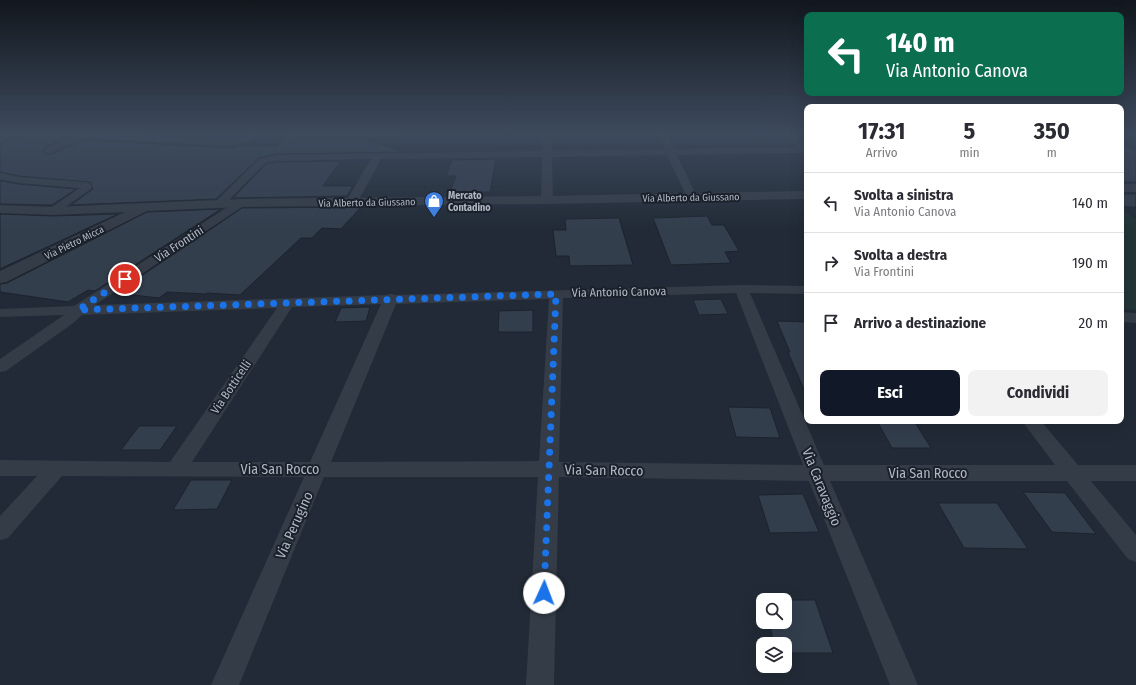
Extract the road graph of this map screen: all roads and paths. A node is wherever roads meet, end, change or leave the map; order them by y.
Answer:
1 (257, 166) edge
2 (374, 166) edge
3 (548, 166) edge
4 (677, 166) edge
5 (0, 176) edge
6 (1124, 188) edge
7 (1136, 188) edge
8 (804, 195) edge
9 (692, 197) junction
10 (547, 200) junction
11 (351, 203) junction
12 (218, 204) junction
13 (241, 204) junction
14 (148, 207) junction
15 (0, 209) edge
16 (53, 211) junction
17 (0, 278) edge
18 (741, 289) junction
19 (804, 290) edge
20 (556, 294) junction
21 (391, 298) junction
22 (287, 304) junction
23 (78, 310) junction
24 (0, 313) edge
25 (1124, 317) edge
26 (1136, 318) edge
27 (0, 367) edge
28 (1033, 424) edge
29 (0, 468) edge
30 (57, 468) junction
31 (319, 469) junction
32 (548, 469) junction
33 (176, 470) junction
34 (817, 473) junction
35 (1072, 473) junction
36 (1136, 473) edge
37 (0, 531) edge
38 (1136, 552) edge
39 (225, 685) edge
40 (540, 685) edge
41 (904, 685) edge

1 - 12 street
2 - 11 street
3 - 10 street
4 - 9 street
5 - 16 street
6 - 7 street
8 - 9 street, Via Alberto da Giussano
9 - 10 street, Via Alberto da Giussano
10 - 11 street, Via Alberto da Giussano
11 - 13 street, Via Alberto da Giussano
12 - 13 street, Via Alberto da Giussano
12 - 14 street, Via Alberto da Giussano
13 - 23 street, Via Frontini
14 - 16 street, Via Alberto da Giussano
14 - 17 street, Via Pietro Micca
15 - 16 street, Via Alberto da Giussano
18 - 19 street, Via Antonio Canova
18 - 20 street, Via Antonio Canova
18 - 34 street, Via Caravaggio
20 - 21 street, Via Antonio Canova
20 - 32 street
21 - 22 street, Via Antonio Canova
21 - 31 street, Via Perugino
22 - 23 street, Via Antonio Canova
22 - 33 street, Via Botticelli
23 - 24 street, Via Antonio Canova
23 - 27 street, Via Frontini
25 - 26 street
28 - 35 street
29 - 30 street, Via San Rocco
30 - 33 street, Via San Rocco
30 - 37 street
31 - 32 street, Via San Rocco
31 - 33 street, Via San Rocco
31 - 39 street, Via Perugino
32 - 34 street, Via San Rocco
32 - 40 street
34 - 35 street, Via San Rocco
34 - 41 street, Via Caravaggio
35 - 36 street, Via San Rocco
35 - 38 street

